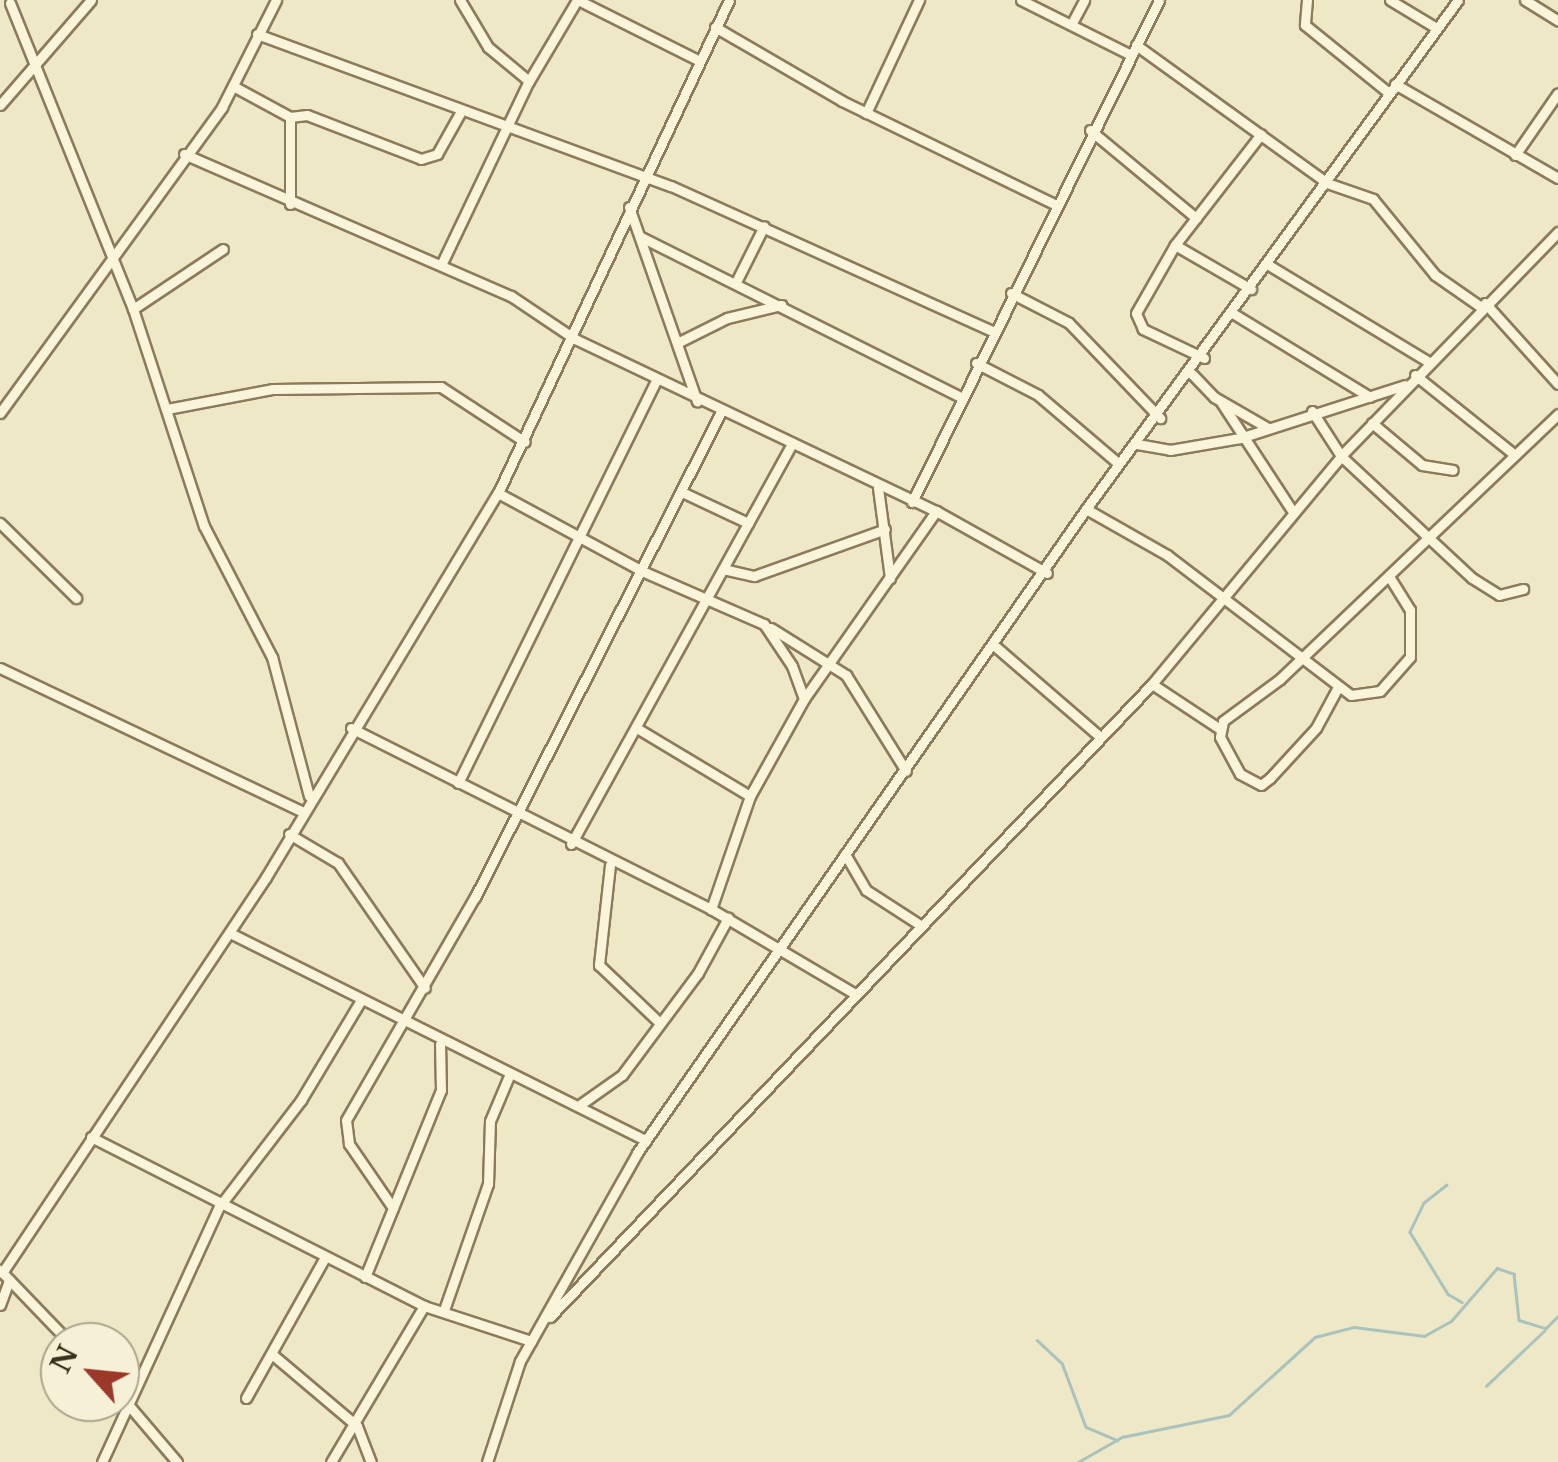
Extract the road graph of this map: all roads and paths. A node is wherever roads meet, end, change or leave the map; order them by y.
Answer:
1 (91, 0) edge
2 (276, 0) edge
3 (460, 0) edge
4 (578, 0) edge
5 (728, 0) edge
6 (919, 0) edge
7 (1022, 0) edge
8 (1084, 0) edge
9 (1159, 0) edge
10 (1307, 0) edge
11 (1390, 0) edge
12 (1458, 0) edge
13 (1525, 0) edge
14 (8, 2) edge
15 (1558, 21) edge
16 (1072, 23) junction
17 (715, 26) junction
18 (1436, 27) junction
19 (258, 34) junction
20 (1134, 50) junction
21 (698, 60) junction
22 (36, 72) junction
23 (529, 81) junction
24 (233, 86) junction
25 (1392, 89) junction
26 (1558, 94) edge
27 (0, 105) edge
28 (460, 113) junction
29 (866, 114) junction
30 (290, 117) junction
31 (507, 128) junction
32 (1090, 130) junction
33 (1260, 134) junction
34 (184, 154) junction
35 (1516, 154) junction
36 (644, 178) junction
37 (1558, 178) edge
38 (1327, 183) junction
39 (290, 204) junction
40 (1054, 204) junction
41 (630, 207) junction
42 (1196, 218) junction
43 (764, 226) junction
44 (1558, 232) edge
45 (641, 237) junction
46 (1175, 245) junction
47 (222, 248) dead end
48 (111, 254) junction
49 (442, 264) junction
50 (1266, 264) junction
51 (737, 280) junction
52 (1250, 289) junction
53 (1012, 293) junction
54 (781, 304) junction
55 (1483, 305) junction
56 (133, 310) junction
57 (1234, 314) junction
58 (992, 331) junction
59 (575, 339) junction
60 (678, 343) junction
61 (1204, 358) junction
62 (1427, 362) junction
63 (976, 363) junction
64 (1192, 374) junction
65 (657, 379) junction
66 (1411, 380) junction
67 (1558, 384) edge
68 (961, 397) junction
69 (1370, 398) junction
70 (698, 401) junction
71 (1222, 402) junction
72 (167, 409) junction
73 (1312, 411) junction
74 (721, 412) junction
75 (0, 413) edge
76 (1558, 414) edge
77 (1160, 418) junction
78 (1372, 423) junction
79 (1268, 428) junction
80 (1240, 438) junction
81 (525, 442) junction
82 (792, 444) junction
83 (1137, 444) junction
84 (1514, 455) junction
85 (1341, 456) junction
86 (1119, 464) junction
87 (1453, 470) dead end
88 (878, 488) junction
89 (498, 493) junction
90 (684, 493) junction
91 (912, 502) junction
92 (1086, 509) junction
93 (936, 511) junction
94 (1294, 512) junction
95 (0, 523) edge
96 (748, 524) junction
97 (885, 529) junction
98 (1431, 534) junction
99 (580, 536) junction
100 (723, 569) junction
101 (642, 571) junction
102 (1047, 572) junction
103 (1389, 577) junction
104 (890, 578) junction
105 (1524, 589) dead end
106 (76, 598) dead end
107 (704, 599) junction
108 (1218, 599) junction
109 (764, 624) junction
110 (996, 646) junction
111 (1305, 653) junction
112 (829, 663) junction
113 (0, 668) edge
114 (1152, 684) junction
115 (1338, 688) junction
116 (804, 698) junction
117 (351, 728) junction
118 (1220, 728) junction
119 (640, 730) junction
120 (1099, 736) junction
121 (906, 771) junction
122 (458, 783) junction
123 (309, 796) junction
124 (750, 796) junction
125 (301, 811) junction
126 (516, 816) junction
127 (289, 834) junction
128 (570, 844) junction
129 (845, 854) junction
130 (610, 865) junction
131 (711, 908) junction
132 (728, 918) junction
133 (920, 925) junction
134 (230, 933) junction
135 (777, 951) junction
136 (425, 988) junction
137 (857, 995) junction
138 (360, 1002) junction
139 (403, 1022) junction
140 (660, 1023) junction
141 (440, 1044) junction
142 (509, 1076) junction
143 (580, 1104) junction
144 (91, 1137) junction
145 (646, 1140) junction
146 (219, 1207) junction
147 (393, 1208) junction
148 (325, 1258) junction
149 (4, 1274) edge
150 (366, 1278) junction
151 (0, 1305) edge
152 (424, 1306) junction
153 (444, 1310) junction
154 (50, 1322) edge
155 (541, 1326) junction
156 (507, 1337) junction
157 (531, 1341) junction
158 (273, 1355) junction
159 (520, 1361) junction
160 (140, 1384) edge
161 (246, 1398) dead end
162 (140, 1417) edge
163 (124, 1422) edge
164 (357, 1426) junction
165 (102, 1462) edge
166 (177, 1462) edge
167 (331, 1462) edge
168 (371, 1462) edge
169 (487, 1462) edge

1 - 22 street
2 - 19 street
3 - 23 street
4 - 21 street
4 - 23 street
5 - 17 street
6 - 29 street
7 - 16 street
8 - 16 street
9 - 20 street
10 - 25 street
11 - 18 street
12 - 18 street
13 - 15 street
14 - 22 street
16 - 20 street
17 - 21 street
17 - 29 street
18 - 25 street
19 - 24 street
19 - 28 street
20 - 32 street
20 - 33 street
21 - 36 street
22 - 27 street
22 - 48 street
23 - 31 street
24 - 30 street
24 - 34 street
25 - 35 street
25 - 38 street
26 - 35 street
28 - 30 street
28 - 31 street
29 - 40 street
30 - 39 street
31 - 36 street
31 - 49 street
32 - 40 street
32 - 42 street
33 - 38 street
33 - 42 street
34 - 39 street
34 - 48 street
35 - 37 street
36 - 41 street
36 - 43 street
38 - 50 street
38 - 55 street
39 - 49 street
40 - 53 street
41 - 45 street
41 - 59 street
42 - 46 street
43 - 51 street
43 - 58 street
44 - 55 street
45 - 51 street
45 - 60 street
46 - 52 street
46 - 61 street
47 - 56 street
48 - 56 street
48 - 75 street
49 - 59 street
50 - 52 street
50 - 62 street
51 - 54 street
52 - 57 street
53 - 58 street
53 - 77 street
54 - 60 street
54 - 68 street
55 - 62 street
55 - 67 street
56 - 72 street
57 - 61 street
57 - 69 street
58 - 63 street
59 - 65 street
59 - 81 street
60 - 70 street
61 - 64 street
62 - 66 street
63 - 68 street
63 - 86 street
64 - 71 street
64 - 77 street
65 - 70 street
65 - 99 street
66 - 69 street
66 - 78 street
66 - 84 street
68 - 91 street
69 - 73 street
70 - 74 street
71 - 79 street
71 - 80 street
72 - 81 street
72 - 123 street
73 - 79 street
73 - 85 street
74 - 82 street
74 - 90 street
76 - 84 street
77 - 83 street
78 - 85 street
78 - 87 street
79 - 80 street
80 - 83 street
80 - 94 street
81 - 89 street
82 - 88 street
82 - 96 street
83 - 86 street
84 - 98 street
85 - 94 street
85 - 98 street
86 - 92 street
88 - 91 street
88 - 97 street
89 - 99 street
89 - 117 street
90 - 96 street
90 - 101 street
91 - 93 street
92 - 102 street
92 - 108 street
93 - 102 street
93 - 104 street
94 - 108 street
95 - 106 street
96 - 100 street
97 - 100 street
97 - 104 street
98 - 103 street
98 - 105 street
99 - 101 street
99 - 122 street
100 - 107 street
101 - 107 street
101 - 126 street
102 - 110 street
103 - 111 street
103 - 115 street
104 - 112 street
107 - 109 street
107 - 119 street
108 - 111 street
108 - 114 street
109 - 112 street
109 - 116 street
110 - 120 street
110 - 121 street
111 - 115 street
111 - 118 street
112 - 116 street
112 - 121 street
113 - 125 street
114 - 118 street
114 - 120 street
115 - 118 street
116 - 124 street
117 - 122 street
117 - 123 street
119 - 124 street
119 - 128 street
120 - 133 street
121 - 129 street
122 - 126 street
123 - 125 street
124 - 131 street
125 - 127 street
126 - 128 street
126 - 136 street
127 - 134 street
127 - 136 street
128 - 130 street
129 - 133 street
129 - 135 street
130 - 131 street
130 - 140 street
131 - 132 street
132 - 135 street
132 - 140 street
133 - 137 street
134 - 138 street
134 - 144 street
135 - 137 street
135 - 145 street
136 - 139 street
137 - 155 street
138 - 139 street
138 - 146 street
139 - 141 street
139 - 147 street
140 - 143 street
141 - 142 street
141 - 147 street
142 - 143 street
142 - 153 street
143 - 145 street
144 - 146 street
144 - 149 street
145 - 155 street
146 - 148 street
146 - 160 street
147 - 150 street
148 - 150 street
148 - 158 street
149 - 151 street
149 - 154 street
150 - 152 street
152 - 153 street
152 - 164 street
153 - 156 street
155 - 157 street
156 - 157 street
156 - 159 street
157 - 159 street
158 - 161 street
158 - 164 street
159 - 169 street
162 - 166 street
163 - 165 street
164 - 167 street
164 - 168 street

